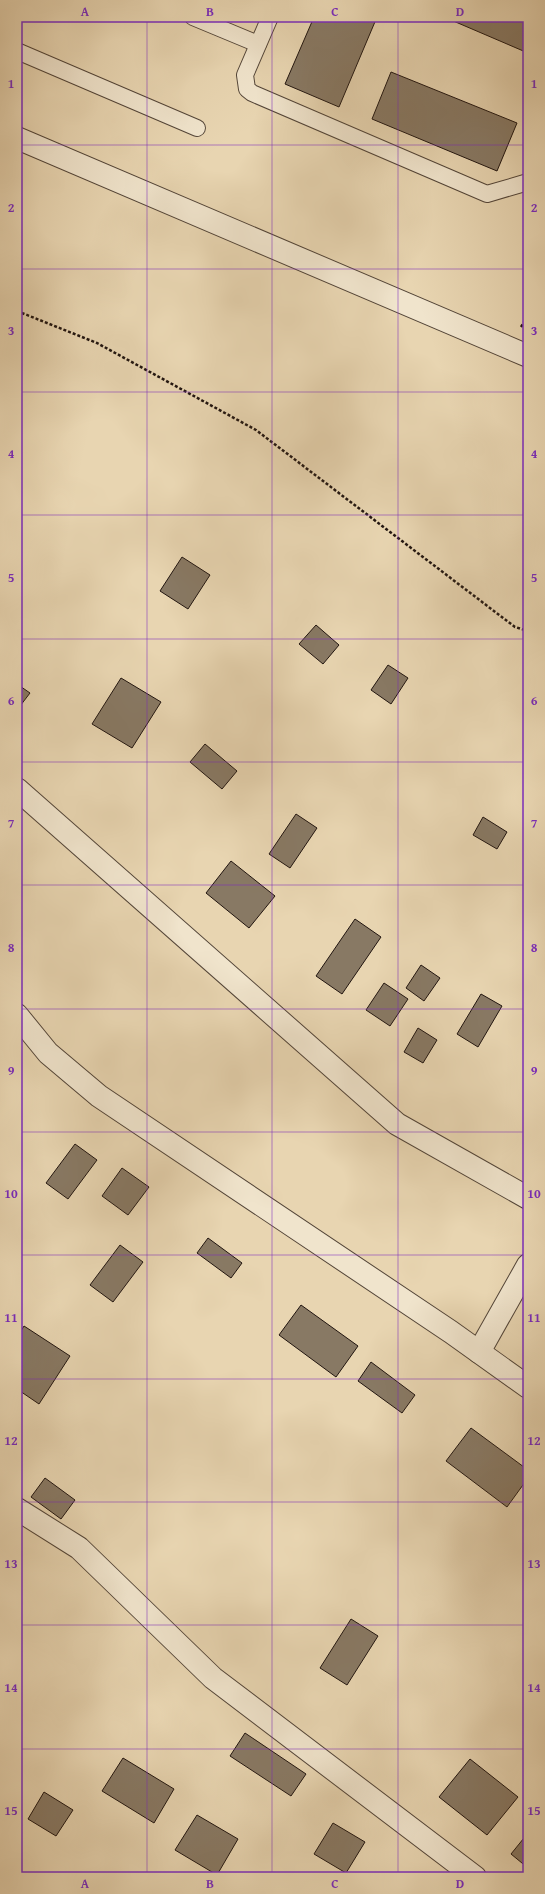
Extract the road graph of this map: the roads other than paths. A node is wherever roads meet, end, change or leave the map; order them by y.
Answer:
1 (193, 17) edge
2 (270, 17) edge
3 (258, 44) junction
4 (17, 51) edge
5 (197, 128) dead end
6 (17, 138) edge
7 (528, 182) edge
8 (528, 356) edge
9 (17, 789) edge
10 (17, 1015) edge
11 (528, 1198) edge
12 (528, 1265) edge
13 (479, 1352) junction
14 (528, 1387) edge
15 (17, 1509) edge
16 (475, 1877) edge

1 - 3 lane
2 - 3 lane
3 - 7 lane
4 - 5 lane
6 - 8 street
9 - 11 street
10 - 13 street
12 - 13 street
13 - 14 street
15 - 16 street

